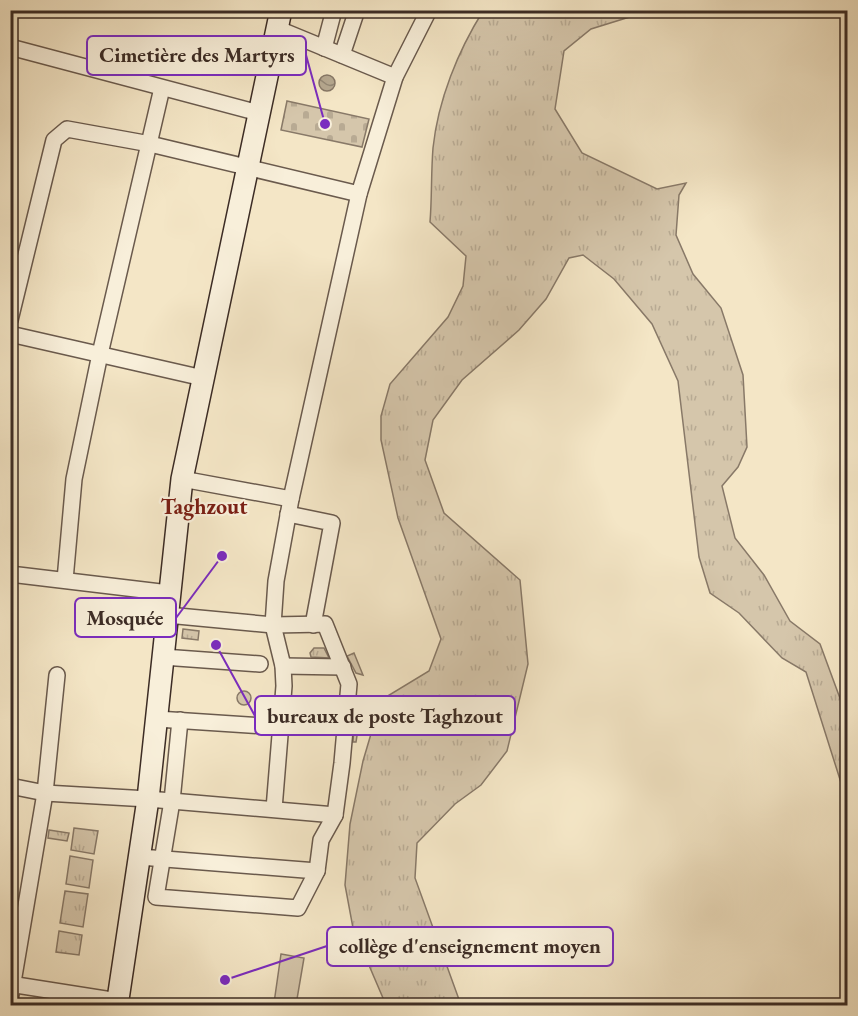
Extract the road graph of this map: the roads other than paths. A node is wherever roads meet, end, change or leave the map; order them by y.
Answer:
1 (334, 10) edge
2 (357, 10) edge
3 (429, 10) edge
4 (278, 19) edge
5 (10, 47) edge
6 (324, 48) junction
7 (342, 55) junction
8 (395, 76) junction
9 (162, 88) junction
10 (259, 113) junction
11 (150, 144) junction
12 (246, 167) junction
13 (360, 194) junction
14 (10, 320) edge
15 (10, 334) edge
16 (100, 354) junction
17 (203, 378) junction
18 (182, 479) junction
19 (289, 506) junction
20 (10, 574) edge
21 (65, 580) junction
22 (169, 593) junction
23 (167, 615) junction
24 (273, 625) junction
25 (313, 625) junction
26 (163, 657) junction
27 (260, 664) dead end
28 (283, 666) junction
29 (343, 667) junction
30 (57, 675) dead end
31 (156, 719) junction
32 (180, 720) junction
33 (280, 727) junction
34 (10, 786) edge
35 (45, 794) junction
36 (148, 799) junction
37 (172, 801) junction
38 (274, 809) junction
39 (335, 815) junction
40 (140, 857) junction
41 (163, 859) junction
42 (317, 872) junction
43 (12, 984) edge
44 (10, 1000) edge
45 (117, 1003) edge

1 - 6 street
2 - 7 street
3 - 8 street
4 - 6 street
4 - 10 main road
5 - 9 street
6 - 7 street
7 - 8 street
8 - 13 street
9 - 10 street
9 - 11 street
10 - 12 main road
11 - 12 street
11 - 14 street
11 - 16 street
12 - 13 street
12 - 17 main road
13 - 19 street
15 - 16 street
16 - 17 street
16 - 21 street
17 - 18 main road
18 - 19 street
18 - 22 main road
19 - 24 street
19 - 25 street
20 - 21 street
21 - 22 street
22 - 23 main road
23 - 24 street
23 - 26 main road
24 - 25 street
24 - 28 street
25 - 29 street
26 - 27 street
26 - 31 main road
28 - 29 street
28 - 33 street
29 - 39 street
30 - 35 street
31 - 32 street
31 - 36 main road
32 - 33 street
32 - 37 street
33 - 38 street
34 - 35 street
35 - 36 street
35 - 43 street
36 - 37 street
36 - 40 main road
37 - 38 street
37 - 41 street
38 - 39 street
39 - 42 street
40 - 41 street
40 - 45 main road
41 - 42 street
41 - 42 street
43 - 44 street
43 - 45 street

